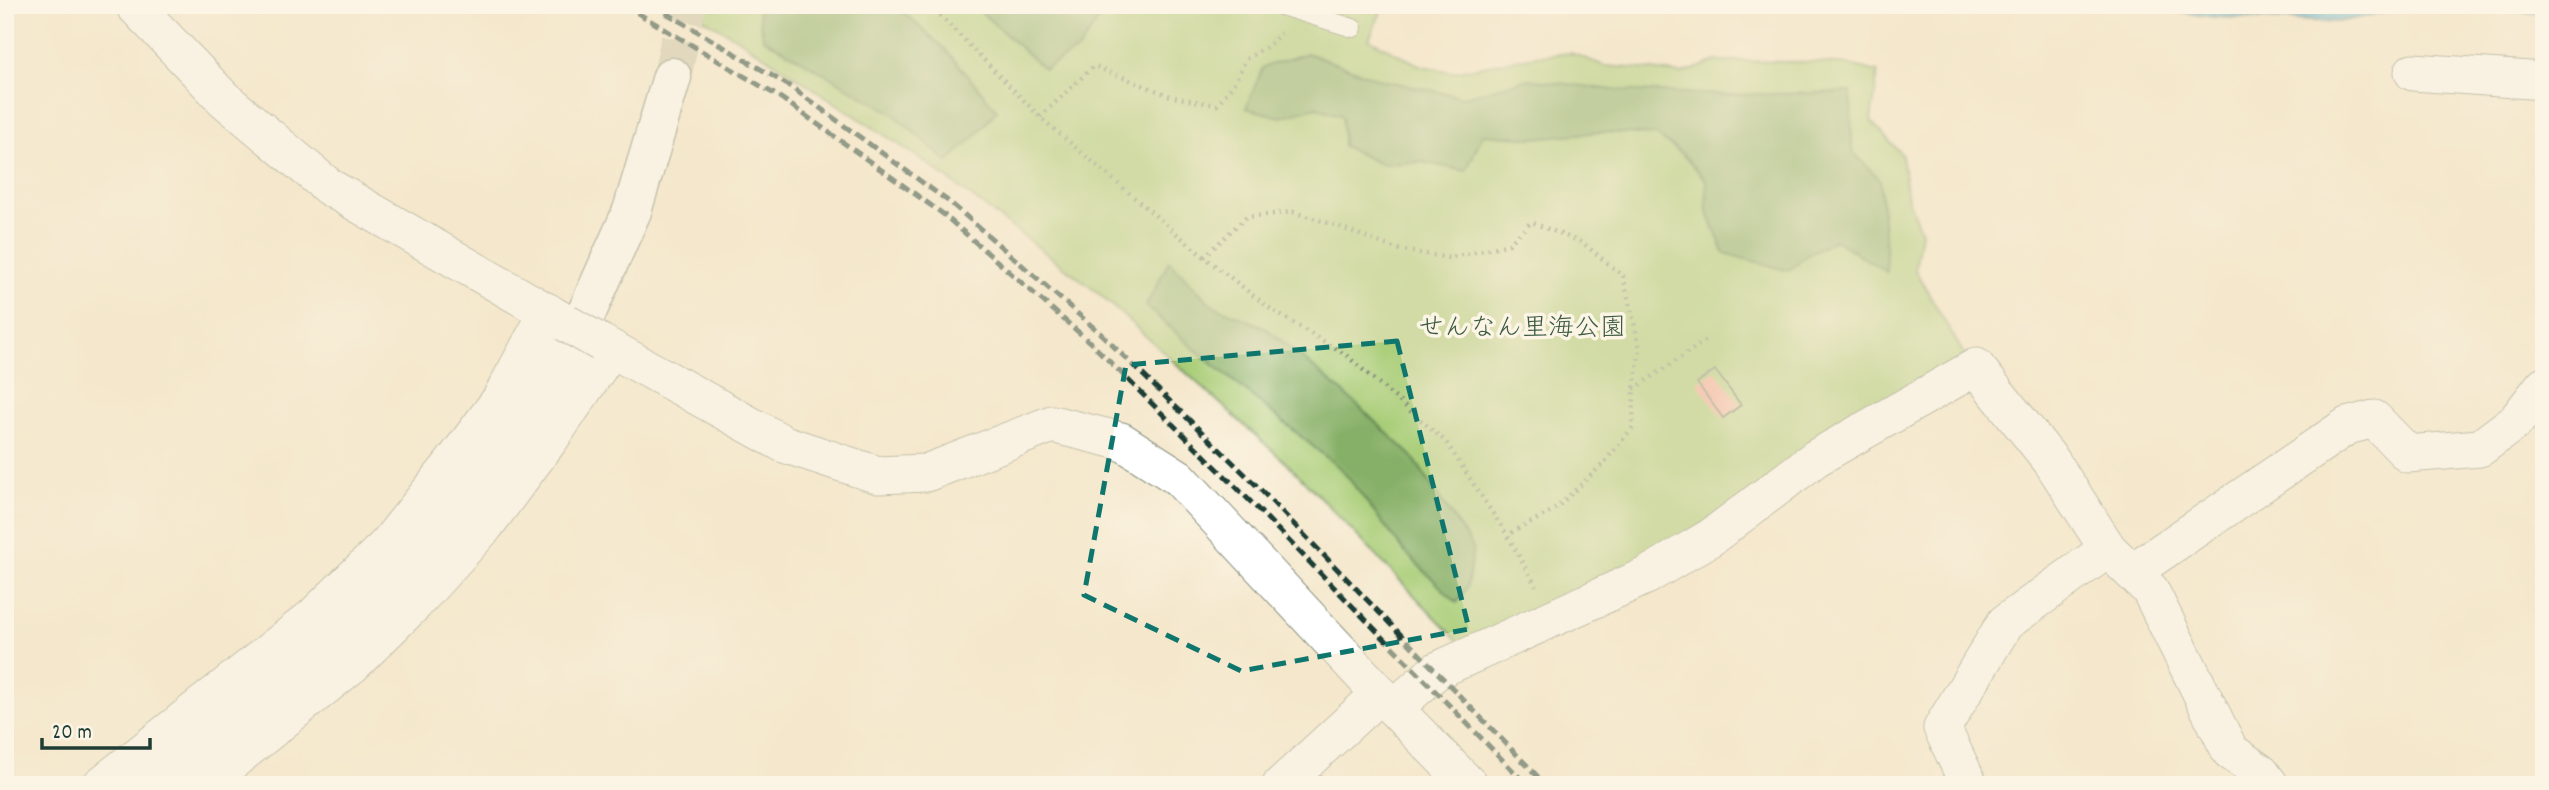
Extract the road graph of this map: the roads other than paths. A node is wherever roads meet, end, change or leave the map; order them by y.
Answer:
1 (134, 5) edge
2 (1278, 5) edge
3 (1353, 28) dead end
4 (2413, 72) dead end
5 (672, 77) tunnel mouth
6 (2544, 81) edge
7 (557, 317) junction
8 (606, 346) junction
9 (2544, 384) edge
10 (2120, 560) junction
11 (1387, 701) junction
12 (102, 785) edge
13 (155, 785) edge
14 (203, 785) edge
15 (1282, 785) edge
16 (1469, 785) edge
17 (1969, 785) edge
18 (2270, 785) edge

1 - 7 street
2 - 3 lane
4 - 6 street
5 - 13 street
7 - 8 street, bridge
7 - 12 street
8 - 11 street
8 - 14 street
9 - 10 street
10 - 11 street
10 - 17 street
10 - 18 street
11 - 15 street
11 - 16 street

